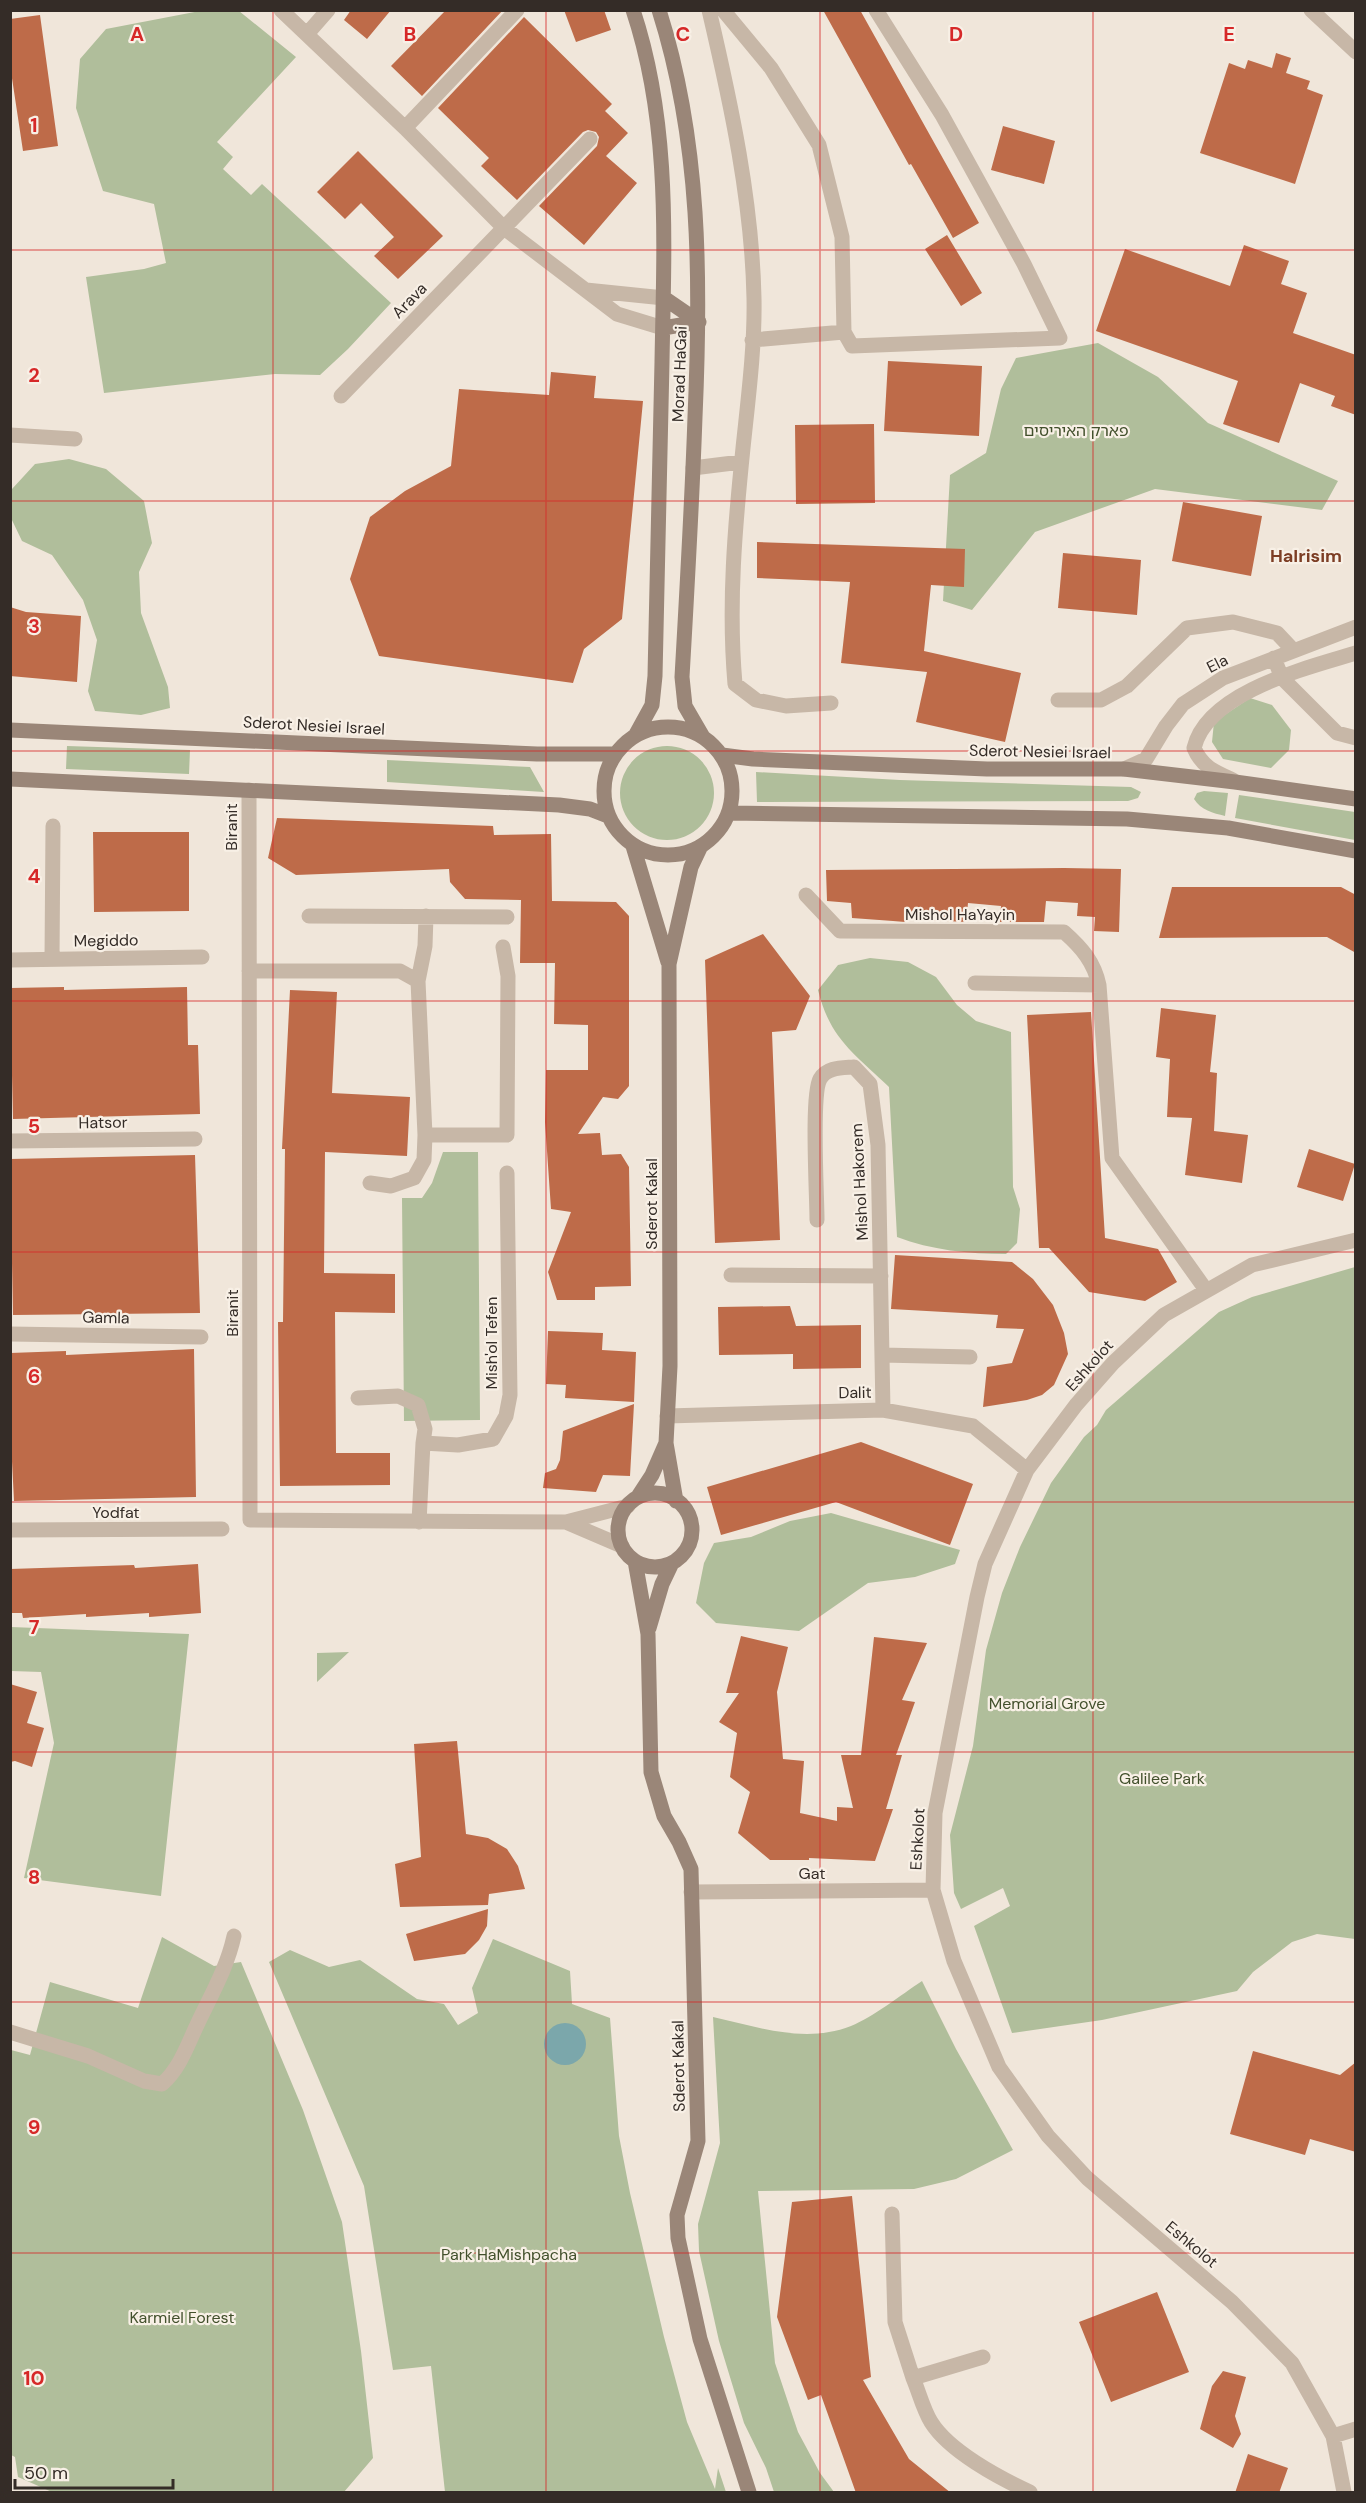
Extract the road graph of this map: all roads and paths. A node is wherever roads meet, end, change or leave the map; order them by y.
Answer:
1 (281, 10) edge
2 (328, 10) edge
3 (517, 10) edge
4 (633, 10) edge
5 (659, 10) edge
6 (709, 10) edge
7 (723, 10) edge
8 (876, 10) edge
9 (1311, 10) edge
10 (307, 34) junction
11 (1356, 52) edge
12 (405, 128) junction
13 (590, 139) dead end
14 (504, 228) junction
15 (583, 290) junction
16 (664, 298) junction
17 (699, 322) junction
18 (663, 328) junction
19 (844, 332) junction
20 (752, 340) junction
21 (341, 396) dead end
22 (10, 435) edge
23 (75, 439) dead end
24 (741, 462) junction
25 (693, 468) junction
26 (1356, 627) edge
27 (1293, 650) junction
28 (1356, 653) edge
29 (1274, 658) junction
30 (1282, 678) junction
31 (1058, 700) dead end
32 (831, 703) dead end
33 (10, 730) edge
34 (635, 736) junction
35 (703, 737) junction
36 (1356, 738) edge
37 (615, 754) junction
38 (722, 755) junction
39 (1124, 770) junction
40 (10, 779) edge
41 (1235, 782) junction
42 (249, 790) junction
43 (1356, 799) edge
44 (729, 813) junction
45 (608, 816) junction
46 (53, 826) dead end
47 (633, 846) junction
48 (700, 848) junction
49 (1356, 851) edge
50 (806, 895) dead end
51 (309, 916) dead end
52 (426, 916) junction
53 (507, 917) dead end
54 (503, 947) dead end
55 (201, 957) dead end
56 (52, 959) junction
57 (10, 960) edge
58 (669, 964) junction
59 (249, 971) junction
60 (418, 981) junction
61 (975, 983) dead end
62 (1099, 985) junction
63 (425, 1135) junction
64 (195, 1139) dead end
65 (10, 1141) edge
66 (507, 1173) dead end
67 (370, 1183) dead end
68 (817, 1220) dead end
69 (1356, 1240) edge
70 (731, 1275) dead end
71 (881, 1276) junction
72 (1206, 1290) junction
73 (10, 1334) edge
74 (201, 1336) dead end
75 (882, 1355) junction
76 (970, 1357) dead end
77 (358, 1398) dead end
78 (883, 1410) junction
79 (667, 1416) junction
80 (423, 1443) junction
81 (666, 1443) junction
82 (1027, 1470) junction
83 (676, 1501) junction
84 (632, 1502) junction
85 (419, 1522) junction
86 (566, 1522) junction
87 (222, 1529) dead end
88 (10, 1530) edge
89 (621, 1546) junction
90 (636, 1562) junction
91 (672, 1563) junction
92 (648, 1634) junction
93 (933, 1890) junction
94 (692, 1892) junction
95 (234, 1936) dead end
96 (10, 2032) edge
97 (892, 2214) dead end
98 (983, 2357) dead end
99 (913, 2378) junction
100 (1356, 2429) edge
101 (1333, 2436) junction
102 (749, 2493) edge
103 (1030, 2493) edge
104 (1344, 2493) edge

1 - 10 street
2 - 10 street
3 - 12 street
4 - 16 street, Morad HaGai
5 - 17 street, Morad HaGai
6 - 20 street
7 - 19 street
8 - 19 street
9 - 11 street
10 - 12 street
12 - 14 street
13 - 14 street, Arava
14 - 15 street
14 - 21 street, Arava
15 - 16 street
15 - 18 street
16 - 17 street
16 - 18 street, Morad HaGai
17 - 18 street
17 - 25 street, Morad HaGai
18 - 34 street, Morad HaGai
19 - 20 street
20 - 24 street
22 - 23 street
24 - 25 street
24 - 32 street
25 - 35 street, Morad HaGai
26 - 27 street, Ela
27 - 29 street, Ela
27 - 31 street
28 - 30 street
29 - 30 street
29 - 39 street, Ela
30 - 36 street
30 - 41 street
33 - 37 street, Sderot Nesiei Israel
34 - 35 street
34 - 37 street
35 - 38 street
37 - 45 street
38 - 39 street, Sderot Nesiei Israel
38 - 44 street
39 - 41 street, Sderot Nesiei Israel
40 - 42 street
41 - 43 street, Sderot Nesiei Israel
42 - 45 street
42 - 59 street, Biranit
44 - 48 street
44 - 49 street
45 - 47 street
46 - 56 street
47 - 48 street
47 - 58 street
48 - 58 street
50 - 62 street, Mishol HaYayin
51 - 52 street
52 - 53 street
52 - 60 street
54 - 63 street
55 - 56 street, Megiddo
56 - 57 street, Megiddo
58 - 79 street, Sderot Kakal
59 - 60 street
59 - 85 street, Biranit
60 - 63 street
61 - 62 street
62 - 72 street, Mishol HaYayin
63 - 67 street
64 - 65 street, Hatsor
66 - 80 street, Mish'ol Tefen
68 - 71 street, Mishol Hakorem
69 - 72 street, Eshkolot
70 - 71 street
71 - 75 street, Mishol Hakorem
72 - 82 street, Eshkolot
73 - 74 street, Gamla
75 - 76 street
75 - 78 street, Mishol Hakorem
77 - 80 street
78 - 79 street, Dalit
78 - 82 street, Dalit
79 - 81 street, Sderot Kakal
80 - 85 street
81 - 83 street
81 - 84 street
82 - 93 street, Eshkolot
83 - 84 street
83 - 91 street
84 - 86 street, Biranit
84 - 89 street
85 - 86 street, Biranit
86 - 89 street, Biranit
87 - 88 street, Yodfat
89 - 90 street
90 - 91 street
90 - 92 street
91 - 92 street
92 - 94 street, Sderot Kakal
93 - 94 street, Gat
93 - 101 street, Eshkolot
94 - 102 street, Sderot Kakal
95 - 96 street
97 - 99 street
98 - 99 street
99 - 103 street
100 - 101 street
101 - 104 street, Eshkolot

